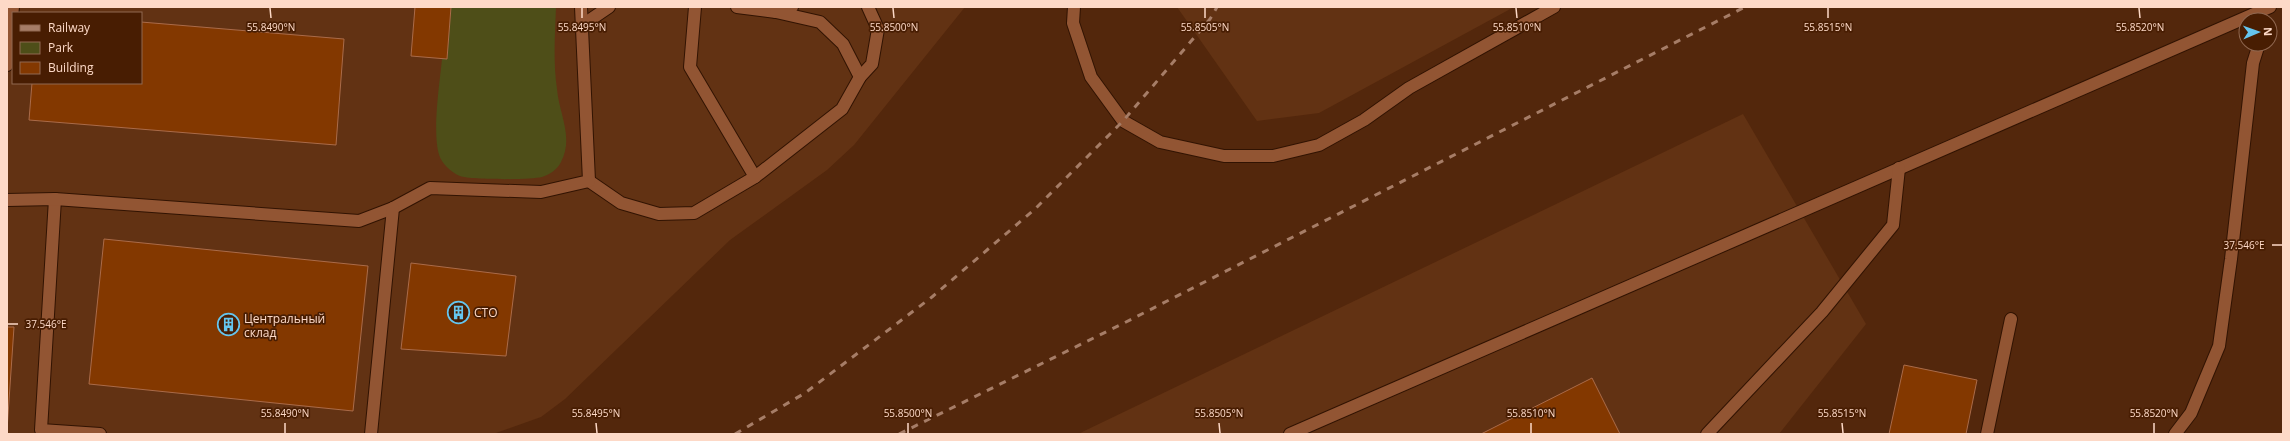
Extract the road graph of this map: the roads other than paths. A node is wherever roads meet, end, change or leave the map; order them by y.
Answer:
1 (581, 7) edge
2 (609, 7) edge
3 (694, 7) edge
4 (737, 7) edge
5 (792, 7) edge
6 (868, 7) edge
7 (1074, 7) edge
8 (1554, 7) edge
9 (2270, 7) edge
10 (776, 12) junction
11 (12, 17) edge
12 (580, 26) junction
13 (2256, 52) edge
14 (7, 65) edge
15 (860, 77) junction
16 (1899, 168) junction
17 (755, 177) junction
18 (589, 181) junction
19 (55, 199) junction
20 (7, 200) edge
21 (392, 208) junction
22 (2011, 319) dead end
23 (40, 432) edge
24 (100, 434) edge
25 (371, 434) edge
26 (1290, 434) edge
27 (1707, 434) edge
28 (1987, 434) edge
29 (2175, 434) edge

1 - 12 lane
2 - 12 lane
3 - 17 lane
4 - 10 lane
5 - 10 lane
6 - 15 lane
7 - 8 lane
9 - 16 lane
10 - 15 lane
11 - 14 lane
12 - 18 lane
13 - 29 lane
15 - 17 lane
16 - 26 lane
16 - 27 lane
17 - 18 lane
18 - 21 lane
19 - 20 lane
19 - 21 lane
19 - 23 lane
21 - 25 lane
22 - 28 lane
23 - 24 lane

